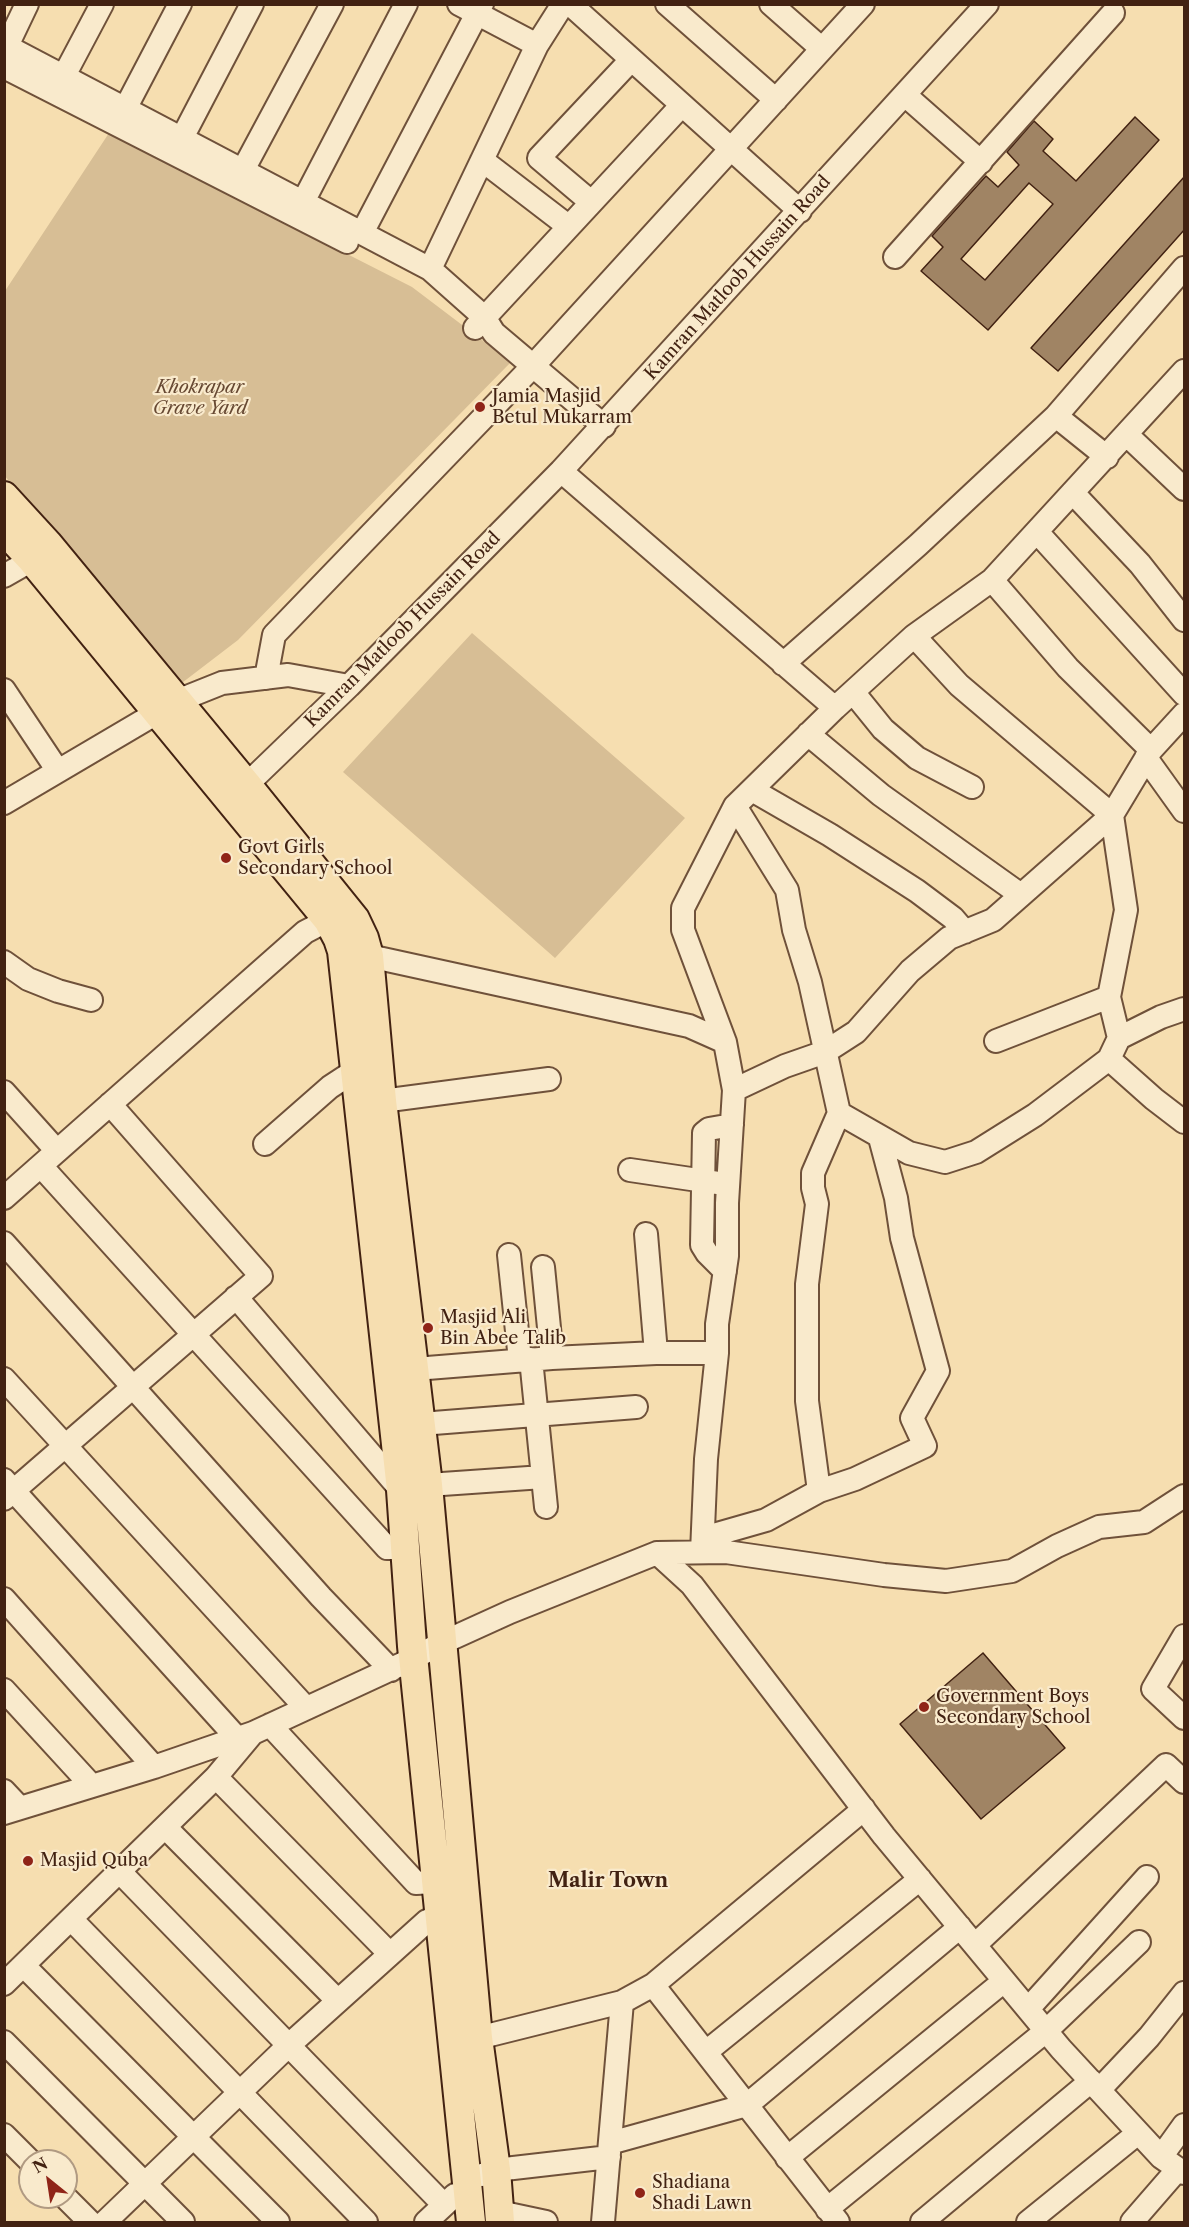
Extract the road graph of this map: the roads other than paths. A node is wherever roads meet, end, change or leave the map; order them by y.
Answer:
1 (27, 4) edge
2 (102, 4) edge
3 (180, 4) edge
4 (252, 4) edge
5 (332, 4) edge
6 (406, 4) edge
7 (563, 4) edge
8 (570, 4) edge
9 (667, 4) edge
10 (771, 4) edge
11 (863, 4) edge
12 (978, 7) edge
13 (473, 8) edge
14 (1113, 13) dead end
15 (537, 45) junction
16 (822, 49) junction
17 (5, 53) edge
18 (631, 60) junction
19 (59, 85) junction
20 (905, 95) junction
21 (776, 100) junction
22 (681, 105) junction
23 (125, 109) junction
24 (182, 138) junction
25 (731, 150) junction
26 (482, 160) junction
27 (981, 162) junction
28 (243, 170) junction
29 (303, 202) junction
30 (591, 202) junction
31 (800, 211) junction
32 (568, 226) junction
33 (362, 233) junction
34 (895, 257) dead end
35 (1185, 268) edge
36 (430, 269) junction
37 (484, 326) junction
38 (532, 366) junction
39 (1185, 372) edge
40 (1056, 416) junction
41 (604, 426) junction
42 (1127, 435) junction
43 (1107, 457) junction
44 (561, 471) junction
45 (1185, 489) edge
46 (1073, 493) junction
47 (4, 496) edge
48 (4, 530) edge
49 (1037, 532) junction
50 (32, 560) junction
51 (4, 576) edge
52 (992, 580) junction
53 (1185, 620) edge
54 (914, 636) junction
55 (783, 664) junction
56 (266, 678) junction
57 (349, 686) junction
58 (4, 690) edge
59 (853, 692) junction
60 (1185, 694) edge
61 (167, 707) junction
62 (835, 708) junction
63 (1185, 714) edge
64 (808, 734) junction
65 (1148, 754) junction
66 (58, 771) junction
67 (972, 787) dead end
68 (752, 790) junction
69 (239, 793) junction
70 (4, 803) edge
71 (735, 806) junction
72 (1185, 811) edge
73 (1112, 815) junction
74 (1021, 895) junction
75 (327, 920) junction
76 (965, 932) junction
77 (369, 956) junction
78 (4, 962) edge
79 (1109, 997) junction
80 (91, 1000) dead end
81 (1185, 1010) edge
82 (1119, 1038) junction
83 (996, 1041) dead end
84 (724, 1042) junction
85 (825, 1052) junction
86 (1109, 1059) junction
87 (356, 1070) junction
88 (549, 1079) dead end
89 (734, 1090) junction
90 (4, 1092) edge
91 (382, 1101) junction
92 (110, 1104) junction
93 (839, 1113) junction
94 (1185, 1122) edge
95 (732, 1125) junction
96 (880, 1138) junction
97 (265, 1144) dead end
98 (49, 1158) junction
99 (630, 1170) dead end
100 (378, 1173) junction
101 (703, 1181) junction
102 (728, 1184) junction
103 (4, 1198) edge
104 (646, 1234) dead end
105 (4, 1243) edge
106 (508, 1256) dead end
107 (543, 1267) dead end
108 (724, 1271) junction
109 (236, 1297) junction
110 (193, 1334) junction
111 (656, 1353) junction
112 (717, 1353) junction
113 (534, 1359) junction
114 (416, 1369) junction
115 (4, 1379) edge
116 (132, 1386) junction
117 (636, 1407) dead end
118 (537, 1416) junction
119 (421, 1424) junction
120 (65, 1445) junction
121 (543, 1477) junction
122 (414, 1488) junction
123 (8, 1490) edge
124 (819, 1491) junction
125 (1184, 1498) edge
126 (546, 1507) dead end
127 (703, 1545) junction
128 (405, 1548) junction
129 (657, 1553) junction
130 (4, 1599) edge
131 (1185, 1636) edge
132 (444, 1642) junction
133 (402, 1664) junction
134 (4, 1690) edge
135 (306, 1708) junction
136 (1185, 1718) edge
137 (253, 1732) junction
138 (154, 1767) junction
139 (216, 1777) junction
140 (1185, 1782) edge
141 (92, 1786) junction
142 (4, 1791) edge
143 (864, 1809) junction
144 (12, 1811) edge
145 (165, 1827) junction
146 (120, 1872) junction
147 (1147, 1877) dead end
148 (920, 1879) junction
149 (435, 1881) junction
150 (441, 1915) junction
151 (71, 1919) junction
152 (960, 1928) junction
153 (1139, 1942) dead end
154 (975, 1945) junction
155 (390, 1954) junction
156 (24, 1966) junction
157 (1004, 1981) junction
158 (4, 1984) edge
159 (653, 1985) junction
160 (1185, 1993) edge
161 (338, 2001) junction
162 (622, 2002) junction
163 (1028, 2009) junction
164 (1046, 2031) junction
165 (478, 2038) junction
166 (4, 2042) edge
167 (288, 2046) junction
168 (706, 2052) junction
169 (1095, 2086) junction
170 (240, 2092) junction
171 (747, 2105) junction
172 (1185, 2125) edge
173 (1138, 2133) junction
174 (4, 2135) edge
175 (193, 2137) junction
176 (18, 2149) edge
177 (609, 2150) junction
178 (787, 2158) junction
179 (1174, 2166) edge
180 (496, 2170) junction
181 (468, 2183) junction
182 (145, 2184) junction
183 (444, 2205) junction
184 (77, 2209) edge
185 (833, 2216) edge
186 (499, 2218) edge
187 (90, 2223) edge
188 (105, 2223) edge
189 (183, 2223) edge
190 (278, 2223) edge
191 (366, 2223) edge
192 (426, 2223) edge
193 (471, 2223) edge
194 (546, 2223) edge
195 (603, 2223) edge
196 (922, 2223) edge
197 (1028, 2223) edge
198 (1132, 2223) edge

1 - 17 street
2 - 19 street
3 - 23 street
4 - 24 street
5 - 28 street
6 - 29 street
7 - 15 street
8 - 18 street
9 - 21 street
10 - 16 street
11 - 16 street
12 - 20 street, Kamran Matloob Hussain Road
13 - 15 street
13 - 33 street
14 - 27 street
15 - 26 street
16 - 21 street
17 - 19 street
18 - 22 street
18 - 30 street
19 - 23 street
19 - 37 street
20 - 27 street
20 - 31 street, Kamran Matloob Hussain Road
21 - 25 street
22 - 25 street
22 - 30 street
23 - 24 street
24 - 28 street
25 - 31 street
25 - 38 street
26 - 32 street
26 - 36 street
27 - 34 street
28 - 29 street
29 - 33 street
30 - 32 street
31 - 41 street, Kamran Matloob Hussain Road
32 - 37 street
33 - 36 street
35 - 40 street
36 - 37 street
37 - 38 street
38 - 41 street
38 - 56 street
39 - 42 street
40 - 43 street
40 - 55 street
41 - 44 street, Kamran Matloob Hussain Road
42 - 43 street
42 - 45 street
43 - 46 street
44 - 55 street
44 - 57 street, Kamran Matloob Hussain Road
46 - 49 street
46 - 53 street
47 - 61 main road
48 - 50 main road
49 - 52 street
49 - 60 street
50 - 51 street
50 - 61 main road
52 - 54 street
52 - 65 street
54 - 59 street
54 - 73 street
55 - 62 street
56 - 57 street
56 - 61 street
57 - 69 street, Kamran Matloob Hussain Road
58 - 66 street
59 - 62 street
59 - 67 street
61 - 66 street
61 - 69 main road
62 - 64 street
63 - 65 street
64 - 68 street
64 - 74 street
65 - 72 street
65 - 73 street
66 - 70 street
68 - 71 street
68 - 76 street
69 - 75 main road
69 - 77 main road
71 - 84 street
71 - 85 street
73 - 74 street
73 - 79 street
74 - 76 street
75 - 87 main road
75 - 92 street
76 - 85 street
77 - 84 street
77 - 91 main road
78 - 80 street
79 - 82 street
79 - 83 street
81 - 82 street
82 - 86 street
84 - 89 street
85 - 89 street
85 - 93 street
86 - 94 street
86 - 96 street
87 - 97 street
87 - 100 main road
88 - 91 street
89 - 95 street
90 - 98 street
91 - 100 main road
92 - 98 street
92 - 109 street
93 - 96 street
93 - 124 street
95 - 101 street
95 - 102 street
96 - 124 street
98 - 103 street
98 - 110 street
99 - 101 street
100 - 114 main road
100 - 122 main road
101 - 102 street
101 - 108 street
102 - 108 street
104 - 111 street
105 - 116 street
106 - 113 street
107 - 113 street
108 - 112 street
109 - 110 street
109 - 122 street
110 - 116 street
110 - 128 street
111 - 112 street
111 - 113 street
112 - 127 street
113 - 114 street
113 - 118 street
114 - 119 main road
115 - 120 street
116 - 120 street
116 - 133 street
117 - 118 street
118 - 119 street
118 - 121 street
119 - 122 main road
120 - 123 street
120 - 135 street
121 - 122 street
121 - 126 street
122 - 128 main road
122 - 132 main road
123 - 137 street
124 - 127 street
125 - 127 street
127 - 129 street
128 - 133 main road
129 - 132 street
129 - 143 street
130 - 138 street
131 - 136 street
132 - 133 street
132 - 165 main road
133 - 135 street
133 - 149 main road
134 - 141 street
135 - 137 street
137 - 138 street
137 - 139 street
137 - 149 street
138 - 141 street
139 - 145 street
139 - 155 street
140 - 154 street
141 - 144 street
142 - 144 street
143 - 148 street
143 - 159 street
145 - 146 street
145 - 161 street
146 - 151 street
146 - 167 street
147 - 163 street
148 - 152 street
148 - 168 street
149 - 150 main road
150 - 155 street
150 - 181 main road
151 - 156 street
151 - 170 street
152 - 154 street
152 - 171 street
153 - 164 street
154 - 157 street
155 - 161 street
156 - 158 street
156 - 175 street
157 - 163 street
157 - 178 street
159 - 162 street
159 - 168 street
160 - 169 street
161 - 167 street
162 - 165 street
162 - 177 street
163 - 164 street
164 - 169 street
164 - 185 street
165 - 180 main road
166 - 182 street
167 - 170 street
167 - 183 street
168 - 171 street
169 - 173 street
169 - 196 street
170 - 175 street
170 - 191 street
171 - 177 street
171 - 178 street
172 - 179 street
173 - 179 street
173 - 197 street
174 - 176 street
175 - 182 street
175 - 190 street
177 - 180 street
177 - 195 street
178 - 185 street
179 - 198 street
180 - 181 street
180 - 186 main road
181 - 183 street
181 - 193 main road
182 - 188 street
182 - 189 street
183 - 192 street
184 - 187 street
186 - 194 street

